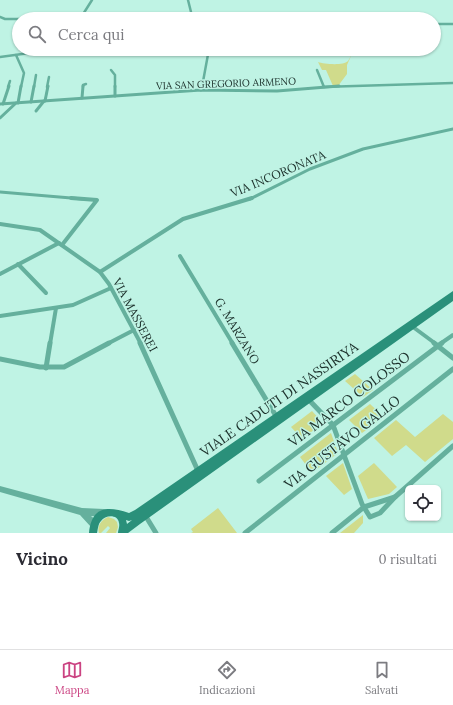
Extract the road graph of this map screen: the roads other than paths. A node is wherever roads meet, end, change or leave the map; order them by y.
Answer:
1 (92, 0) edge
2 (188, 0) edge
3 (84, 12) edge
4 (190, 12) edge
5 (0, 17) edge
6 (12, 19) edge
7 (441, 24) edge
8 (453, 24) edge
9 (12, 56) edge
10 (16, 56) edge
11 (208, 56) edge
12 (0, 57) edge
13 (111, 70) dead end
14 (317, 70) dead end
15 (36, 75) dead end
16 (48, 77) dead end
17 (10, 81) dead end
18 (453, 83) edge
19 (86, 84) dead end
20 (324, 87) junction
21 (202, 90) junction
22 (114, 96) junction
23 (82, 98) junction
24 (45, 101) junction
25 (31, 102) junction
26 (17, 103) junction
27 (2, 104) edge
28 (36, 111) dead end
29 (0, 118) edge
30 (453, 129) edge
31 (0, 192) edge
32 (0, 224) edge
33 (60, 244) junction
34 (180, 256) dead end
35 (18, 264) junction
36 (100, 272) junction
37 (0, 274) edge
38 (111, 288) junction
39 (46, 293) dead end
40 (453, 293) edge
41 (453, 298) edge
42 (56, 308) junction
43 (0, 316) edge
44 (413, 327) junction
45 (134, 330) junction
46 (453, 335) edge
47 (438, 346) junction
48 (453, 358) edge
49 (0, 359) edge
50 (46, 368) junction
51 (453, 368) edge
52 (309, 400) junction
53 (276, 416) junction
54 (333, 425) junction
55 (453, 446) edge
56 (345, 455) junction
57 (198, 471) junction
58 (259, 481) dead end
59 (0, 490) edge
60 (395, 497) junction
61 (364, 507) junction
62 (82, 512) junction
63 (106, 513) junction
64 (117, 513) junction
65 (145, 515) junction
66 (93, 530) edge
67 (122, 533) edge
68 (156, 533) edge
69 (245, 533) edge
70 (332, 533) edge

1 - 3 street
2 - 4 street
5 - 6 street
7 - 8 street
9 - 12 street
10 - 26 street
11 - 21 street
13 - 22 street
14 - 20 street
15 - 25 street
16 - 24 street
17 - 27 street
18 - 20 street, VIA SAN GREGORIO ARMENO
19 - 23 street
20 - 21 street, VIA SAN GREGORIO ARMENO
21 - 22 street, VIA SAN GREGORIO ARMENO
22 - 23 street, VIA SAN GREGORIO ARMENO
23 - 24 street, VIA SAN GREGORIO ARMENO
24 - 25 street, VIA SAN GREGORIO ARMENO
24 - 28 street
25 - 26 street, VIA SAN GREGORIO ARMENO
26 - 27 street, VIA SAN GREGORIO ARMENO
26 - 29 street
30 - 36 street, VIA INCORONATA
31 - 33 street
32 - 33 street, VIA MASSEREI
33 - 35 street
33 - 36 street, VIA MASSEREI
34 - 53 street, G. MARZANO
35 - 37 street
35 - 39 street
36 - 38 street, VIA MASSEREI
38 - 42 street
38 - 45 street, VIA MASSEREI
40 - 53 main road, VIALE CADUTI DI NASSIRIYA
41 - 44 main road, VIALE CADUTI DI NASSIRIYA
42 - 43 street
42 - 50 street
44 - 47 street
44 - 52 main road, VIALE CADUTI DI NASSIRIYA
45 - 50 street
45 - 57 street, VIA MASSEREI
46 - 47 street, VIA MARCO COLOSSO
47 - 48 street
47 - 54 street, VIA MARCO COLOSSO
49 - 50 street
51 - 56 street, VIA GUSTAVO GALLO
52 - 54 street
52 - 65 main road, VIALE CADUTI DI NASSIRIYA
53 - 57 main road, VIALE CADUTI DI NASSIRIYA
54 - 56 street
54 - 58 street, VIA MARCO COLOSSO
55 - 60 street
56 - 61 street
56 - 69 street, VIA GUSTAVO GALLO
57 - 64 main road, VIALE CADUTI DI NASSIRIYA
59 - 62 street
60 - 61 street
60 - 61 street
61 - 70 street
62 - 63 street
62 - 66 street
63 - 64 main road, VIALE CADUTI DI NASSIRIYA
63 - 66 main road
64 - 67 main road
65 - 67 main road, VIALE CADUTI DI NASSIRIYA
65 - 68 street

